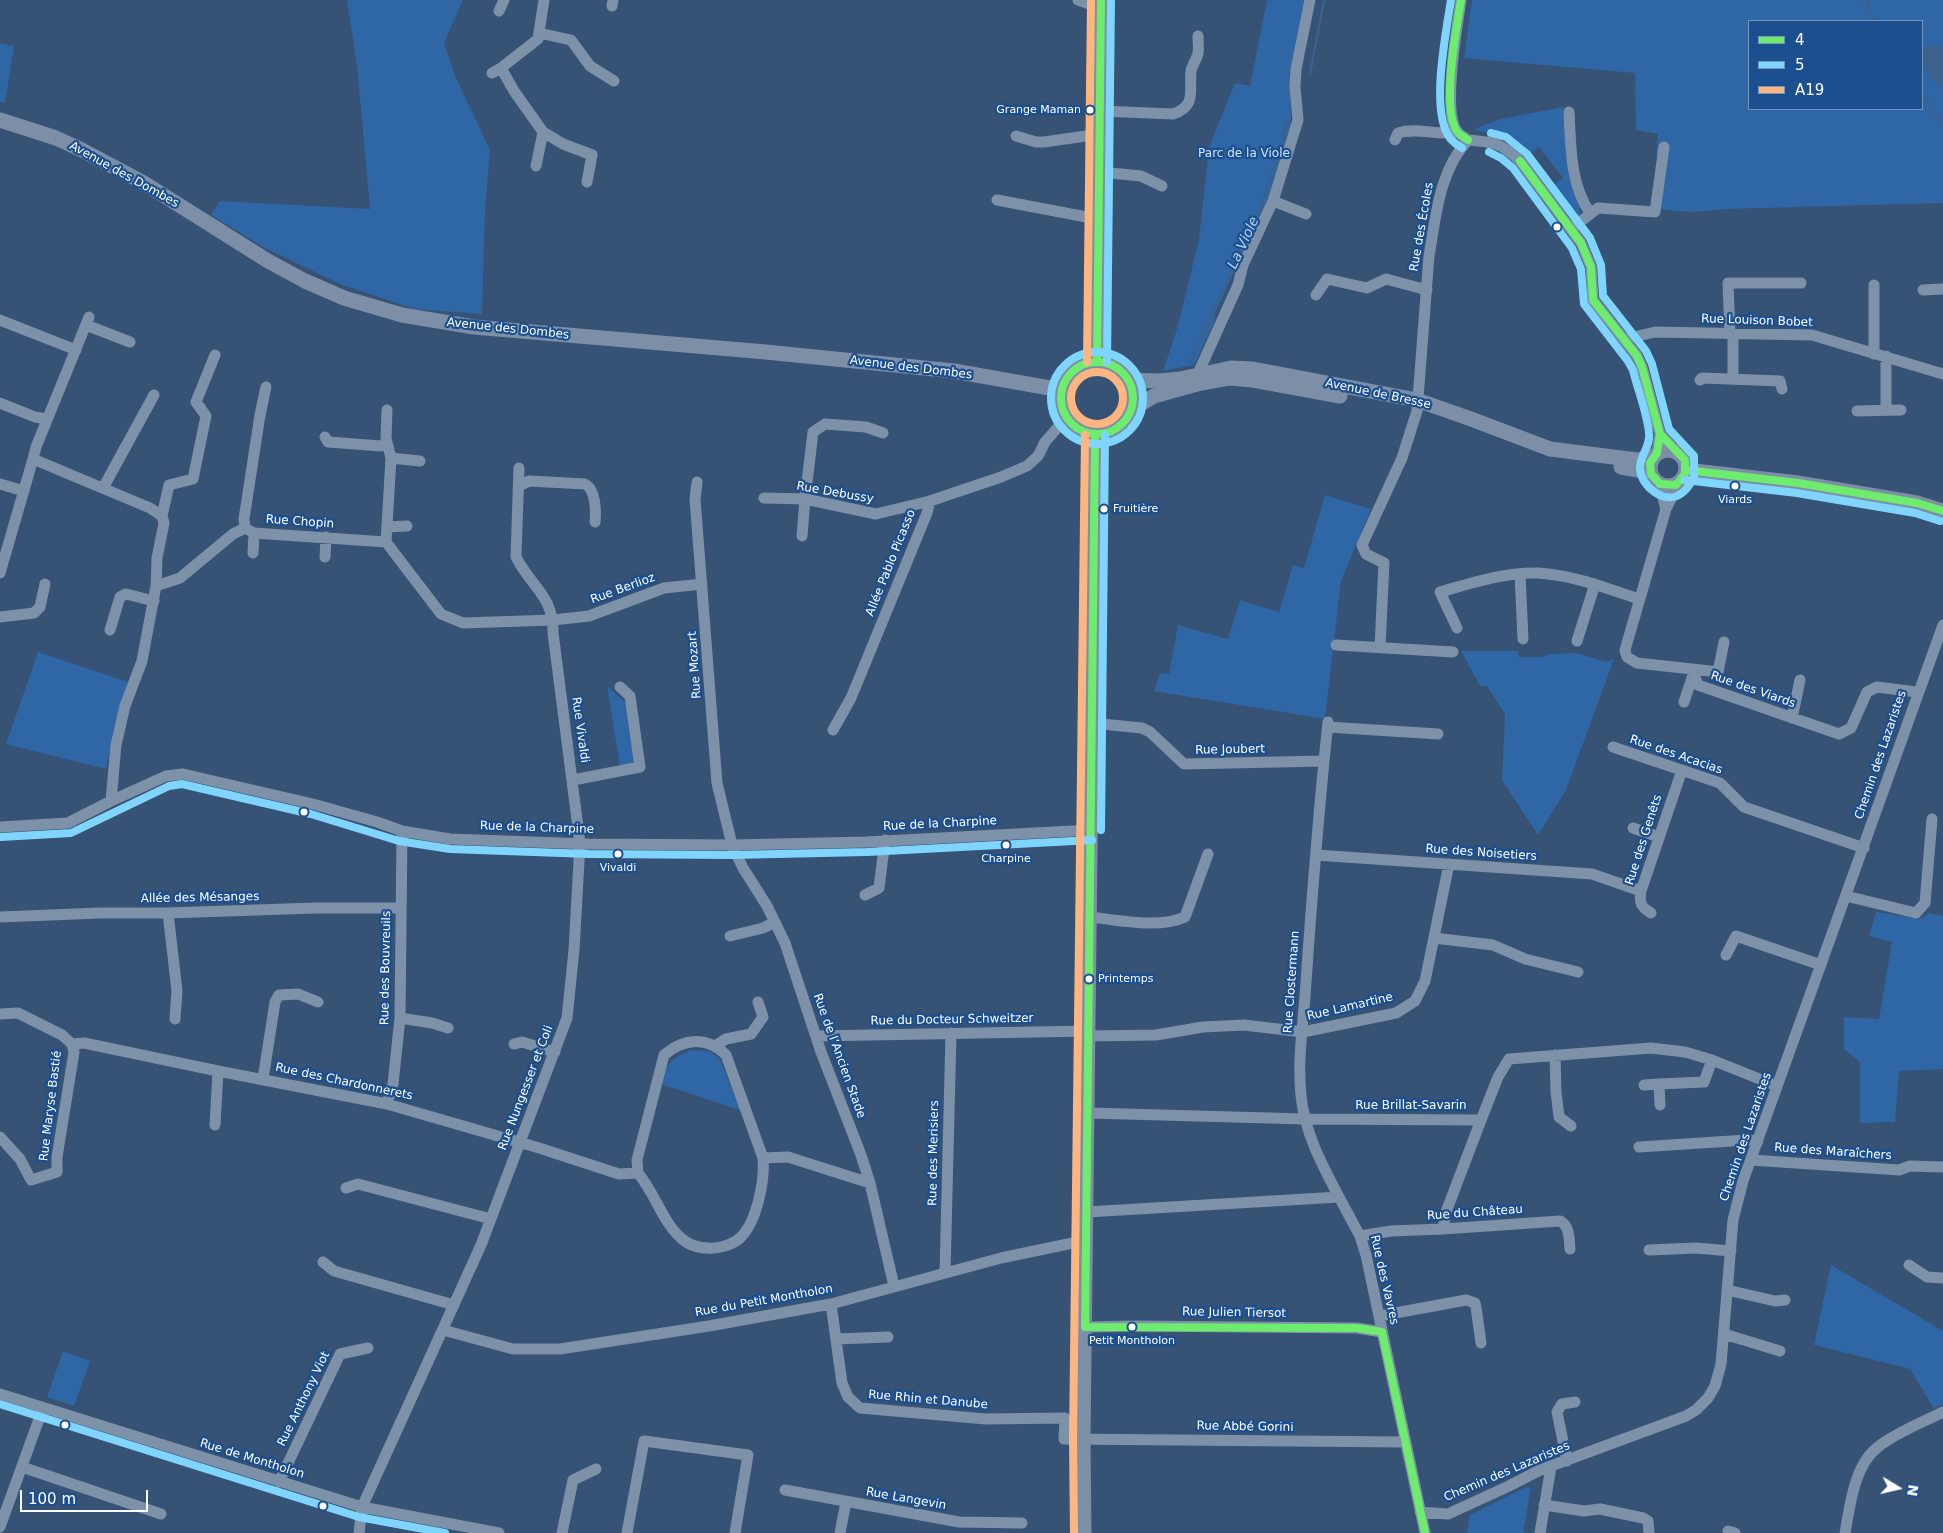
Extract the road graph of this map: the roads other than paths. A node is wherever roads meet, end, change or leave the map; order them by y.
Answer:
1 (504, 0) edge
2 (544, 0) edge
3 (1078, 0) edge
4 (1310, 0) edge
5 (1461, 0) edge
6 (1101, 4) edge
7 (499, 11) dead end
8 (538, 33) junction
9 (1198, 36) dead end
10 (614, 81) dead end
11 (1100, 111) junction
12 (1569, 112) dead end
13 (0, 120) edge
14 (543, 132) junction
15 (1458, 132) junction
16 (1100, 134) junction
17 (1016, 136) dead end
18 (1395, 140) dead end
19 (1468, 140) junction
20 (1664, 147) dead end
21 (536, 166) dead end
22 (1100, 172) junction
23 (588, 182) dead end
24 (1162, 186) dead end
25 (997, 200) dead end
26 (1273, 201) junction
27 (1306, 214) dead end
28 (1590, 214) junction
29 (1097, 219) junction
30 (1571, 230) junction
31 (1801, 283) dead end
32 (1874, 285) dead end
33 (1943, 289) edge
34 (1427, 290) junction
35 (1923, 290) dead end
36 (1316, 295) dead end
37 (0, 320) edge
38 (1732, 333) junction
39 (1625, 339) junction
40 (130, 342) dead end
41 (76, 350) junction
42 (1874, 354) junction
43 (214, 355) dead end
44 (1886, 356) junction
45 (1097, 362) junction
46 (1943, 374) edge
47 (1201, 378) junction
48 (1733, 379) junction
49 (1129, 380) junction
50 (1700, 380) dead end
51 (266, 387) dead end
52 (1782, 389) dead end
53 (1062, 390) junction
54 (154, 395) dead end
55 (0, 403) edge
56 (1417, 406) junction
57 (1132, 409) junction
58 (387, 410) dead end
59 (1858, 410) dead end
60 (1886, 410) junction
61 (1900, 410) dead end
62 (1066, 418) junction
63 (47, 420) junction
64 (883, 433) dead end
65 (1660, 434) junction
66 (1095, 435) junction
67 (325, 436) dead end
68 (387, 443) junction
69 (1675, 450) junction
70 (391, 458) junction
71 (32, 459) junction
72 (420, 461) dead end
73 (1654, 467) junction
74 (519, 468) dead end
75 (1683, 476) junction
76 (697, 482) dead end
77 (0, 484) edge
78 (103, 488) junction
79 (518, 489) junction
80 (24, 491) junction
81 (764, 498) dead end
82 (804, 499) junction
83 (930, 501) junction
84 (1666, 509) junction
85 (1943, 511) edge
86 (162, 516) junction
87 (595, 522) dead end
88 (407, 526) dead end
89 (387, 527) junction
90 (250, 531) junction
91 (802, 536) dead end
92 (326, 538) junction
93 (386, 542) junction
94 (253, 553) dead end
95 (324, 557) dead end
96 (0, 573) edge
97 (1520, 574) junction
98 (45, 584) dead end
99 (702, 584) junction
100 (1594, 584) junction
101 (156, 586) junction
102 (1639, 599) junction
103 (154, 601) junction
104 (0, 617) edge
105 (553, 620) junction
106 (1943, 625) edge
107 (1457, 628) dead end
108 (110, 630) dead end
109 (1523, 639) dead end
110 (1578, 642) dead end
111 (1724, 642) dead end
112 (1336, 645) dead end
113 (1380, 647) junction
114 (1453, 652) dead end
115 (1692, 672) junction
116 (1800, 680) dead end
117 (620, 687) dead end
118 (1917, 692) junction
119 (1684, 702) dead end
120 (1792, 718) junction
121 (1091, 723) junction
122 (833, 730) dead end
123 (1438, 734) dead end
124 (1613, 748) dead end
125 (1324, 761) junction
126 (1682, 770) junction
127 (573, 780) junction
128 (111, 800) junction
129 (1932, 819) dead end
130 (0, 827) edge
131 (1633, 828) dead end
132 (1091, 830) junction
133 (402, 831) junction
134 (1659, 837) junction
135 (885, 840) junction
136 (580, 843) junction
137 (732, 845) junction
138 (1864, 848) junction
139 (1208, 854) dead end
140 (1316, 855) junction
141 (1449, 864) junction
142 (1641, 891) junction
143 (865, 895) dead end
144 (1846, 896) junction
145 (401, 908) junction
146 (168, 913) junction
147 (1651, 913) dead end
148 (0, 917) edge
149 (1090, 917) junction
150 (775, 922) junction
151 (730, 936) dead end
152 (1434, 938) junction
153 (1726, 955) dead end
154 (1821, 965) junction
155 (1578, 972) dead end
156 (318, 1002) dead end
157 (758, 1002) dead end
158 (0, 1014) edge
159 (400, 1018) junction
160 (174, 1019) dead end
161 (448, 1028) dead end
162 (1303, 1032) junction
163 (951, 1034) junction
164 (1088, 1034) junction
165 (816, 1036) junction
166 (72, 1044) junction
167 (514, 1044) dead end
168 (715, 1046) junction
169 (554, 1052) junction
170 (1555, 1055) junction
171 (1712, 1060) junction
172 (218, 1071) junction
173 (263, 1079) junction
174 (1659, 1084) junction
175 (1644, 1086) dead end
176 (1777, 1086) junction
177 (388, 1104) junction
178 (1660, 1105) dead end
179 (1088, 1113) junction
180 (1305, 1119) junction
181 (1481, 1120) junction
182 (214, 1126) dead end
183 (1571, 1126) dead end
184 (0, 1138) edge
185 (1758, 1141) junction
186 (521, 1143) junction
187 (1639, 1148) dead end
188 (763, 1158) junction
189 (1751, 1160) junction
190 (1943, 1167) edge
191 (638, 1173) junction
192 (870, 1183) junction
193 (346, 1188) dead end
194 (1339, 1197) junction
195 (1087, 1212) junction
196 (491, 1219) junction
197 (1443, 1229) junction
198 (1360, 1236) junction
199 (1087, 1240) junction
200 (1570, 1249) dead end
201 (1649, 1250) dead end
202 (1731, 1252) junction
203 (323, 1262) dead end
204 (1909, 1265) dead end
205 (945, 1273) junction
206 (1943, 1278) edge
207 (894, 1286) junction
208 (1727, 1290) junction
209 (1785, 1300) dead end
210 (831, 1304) junction
211 (454, 1305) junction
212 (1379, 1316) junction
213 (1085, 1327) junction
214 (443, 1330) junction
215 (1382, 1332) junction
216 (1724, 1334) junction
217 (888, 1337) dead end
218 (836, 1339) junction
219 (1481, 1343) dead end
220 (368, 1348) dead end
221 (1780, 1351) dead end
222 (0, 1394) edge
223 (1575, 1402) dead end
224 (43, 1408) junction
225 (1943, 1412) edge
226 (1084, 1439) junction
227 (1405, 1442) junction
228 (1567, 1461) junction
229 (1551, 1466) junction
230 (22, 1467) junction
231 (596, 1468) dead end
232 (279, 1482) junction
233 (785, 1490) dead end
234 (846, 1502) junction
235 (1544, 1505) junction
236 (362, 1507) junction
237 (1420, 1512) junction
238 (161, 1514) dead end
239 (1022, 1523) dead end
240 (0, 1527) edge
241 (359, 1533) edge
242 (499, 1533) edge
243 (562, 1533) edge
244 (627, 1533) edge
245 (735, 1533) edge
246 (840, 1533) edge
247 (1084, 1533) edge
248 (1425, 1533) edge
249 (1540, 1533) edge
250 (1649, 1533) edge
251 (1845, 1533) edge

1 - 7 street
2 - 8 street
3 - 6 street
4 - 26 street
5 - 15 street
6 - 11 main road
8 - 10 street
8 - 14 street
9 - 11 street
11 - 16 main road
12 - 28 street
13 - 53 main road, Avenue des Dombes
14 - 21 street
14 - 23 street
15 - 18 street
15 - 19 street
16 - 17 street
16 - 22 main road
19 - 30 street
19 - 34 street, Rue des Écoles
20 - 28 street
22 - 24 street
22 - 29 main road
25 - 29 street
26 - 27 street
26 - 47 street
28 - 30 street
29 - 45 main road
30 - 39 street
31 - 38 street
32 - 42 street
33 - 35 street
34 - 36 street
34 - 56 street, Rue des Écoles
37 - 41 street
38 - 39 street, Rue Louison Bobet
38 - 42 street, Rue Louison Bobet
38 - 48 street
39 - 65 street
40 - 41 street
41 - 63 street
42 - 44 street, Rue Louison Bobet
43 - 86 street
44 - 46 street, Rue Louison Bobet
44 - 60 street
45 - 49 main road
45 - 53 main road
47 - 49 main road, Avenue de Bresse
47 - 56 main road, Avenue de Bresse
47 - 57 main road, Avenue de Bresse
48 - 50 street
48 - 52 street
49 - 57 main road
51 - 90 street
53 - 62 main road
54 - 78 street
55 - 63 street
56 - 73 main road, Avenue de Bresse
56 - 113 street, Rue des Écoles
57 - 66 main road
58 - 68 street
59 - 60 street
60 - 61 street
62 - 66 main road
62 - 83 street, Allée Pablo Picasso
63 - 71 street
64 - 82 street
65 - 69 street
65 - 73 street
66 - 121 main road
67 - 68 street
68 - 70 street
69 - 73 main road
69 - 75 main road
70 - 72 street
70 - 89 street
71 - 78 street
71 - 80 street
73 - 75 main road
73 - 84 street
74 - 79 street, Rue Vivaldi
75 - 84 street
75 - 85 main road
76 - 99 street, Rue Mozart
77 - 80 street
78 - 86 street
79 - 87 street
79 - 105 street, Rue Vivaldi
80 - 96 street
81 - 82 street, Rue Debussy
82 - 83 street, Rue Debussy
82 - 91 street
83 - 122 street, Allée Pablo Picasso
84 - 102 street
86 - 101 street
88 - 89 street
89 - 93 street
90 - 92 street, Rue Chopin
90 - 94 street
90 - 101 street
92 - 93 street, Rue Chopin
92 - 95 street
93 - 105 street
97 - 100 street
97 - 107 street
97 - 109 street
98 - 104 street
99 - 105 street, Rue Berlioz
99 - 137 street, Rue Mozart
100 - 102 street
100 - 110 street
101 - 103 street
102 - 115 street
103 - 108 street
103 - 128 street
105 - 127 street, Rue Vivaldi
106 - 118 street, Chemin des Lazaristes
111 - 115 street
112 - 113 street
113 - 114 street
115 - 119 street
115 - 120 street, Rue des Viards
116 - 120 street
117 - 127 street
118 - 120 street, Rue des Viards
118 - 138 street, Chemin des Lazaristes
121 - 125 street, Rue Joubert
121 - 132 main road
123 - 125 street, Rue Clostermann
124 - 126 street, Rue des Acacias
125 - 140 street, Rue Clostermann
126 - 134 street, Rue des Genêts
126 - 138 street, Rue des Acacias
127 - 136 street, Rue Vivaldi
128 - 130 street, Rue de la Charpine
128 - 133 street, Rue de la Charpine
129 - 144 street
131 - 134 street
132 - 135 street, Rue de la Charpine
132 - 149 main road
133 - 136 street, Rue de la Charpine
133 - 145 street, Rue des Bouvreuils
134 - 142 street, Rue des Genêts
135 - 137 street, Rue de la Charpine
135 - 143 street
136 - 137 street, Rue de la Charpine
136 - 169 street, Rue Nungesser et Coli
137 - 150 street, Rue de l’Ancien Stade
138 - 144 street, Chemin des Lazaristes
139 - 149 street
140 - 141 street, Rue des Noisetiers
140 - 162 street, Rue Clostermann
141 - 142 street, Rue des Noisetiers
141 - 152 street, Rue Lamartine
142 - 147 street, Rue des Genêts
144 - 154 street, Chemin des Lazaristes
145 - 146 street, Allée des Mésanges
145 - 159 street, Rue des Bouvreuils
146 - 148 street, Allée des Mésanges
146 - 160 street
149 - 164 main road
150 - 151 street
150 - 165 street, Rue de l’Ancien Stade
152 - 155 street
152 - 162 street, Rue Lamartine
153 - 154 street
154 - 176 street, Chemin des Lazaristes
156 - 173 street
157 - 168 street
158 - 166 street, Rue Maryse Bastié
159 - 161 street
159 - 177 street, Rue des Bouvreuils
162 - 164 street, Rue Lamartine
162 - 180 street, Rue Clostermann
163 - 164 street, Rue du Docteur Schweitzer
163 - 165 street, Rue du Docteur Schweitzer
163 - 205 street, Rue des Merisiers
164 - 179 main road
165 - 192 street, Rue de l’Ancien Stade
166 - 172 street, Rue des Chardonnerets
166 - 184 street, Rue Maryse Bastié
167 - 169 street
168 - 188 street
168 - 191 street
169 - 186 street, Rue Nungesser et Coli
170 - 171 street, Rue Brillat-Savarin
170 - 181 street, Rue Brillat-Savarin
170 - 183 street
171 - 174 street
171 - 176 street, Rue Brillat-Savarin
172 - 173 street, Rue des Chardonnerets
172 - 182 street
173 - 177 street, Rue des Chardonnerets
174 - 175 street
174 - 178 street
176 - 185 street, Chemin des Lazaristes
177 - 186 street, Rue des Chardonnerets
179 - 180 street, Rue Brillat-Savarin
179 - 195 main road
180 - 181 street, Rue Brillat-Savarin
180 - 194 street, Rue Clostermann
181 - 197 street
185 - 187 street
185 - 189 street, Chemin des Lazaristes
186 - 191 street, Rue des Chardonnerets
186 - 196 street, Rue Nungesser et Coli
188 - 191 street
188 - 192 street
189 - 190 street, Rue des Maraîchers
189 - 202 street, Chemin des Lazaristes
192 - 207 street, Rue de l’Ancien Stade
193 - 196 street
194 - 195 street
194 - 198 street, Rue des Vavres
195 - 199 main road
196 - 211 street, Rue Nungesser et Coli
197 - 198 street, Rue du Château
197 - 200 street, Rue du Château
198 - 212 street, Rue des Vavres
199 - 205 street, Rue du Petit Montholon
199 - 213 main road
201 - 202 street
202 - 208 street, Chemin des Lazaristes
203 - 211 street
204 - 206 street
205 - 207 street, Rue du Petit Montholon
207 - 210 street, Rue du Petit Montholon
208 - 209 street
208 - 216 street, Chemin des Lazaristes
210 - 214 street, Rue du Petit Montholon
210 - 218 street, Rue Rhin et Danube
211 - 214 street, Rue Nungesser et Coli
212 - 215 street, Rue des Vavres
212 - 219 street
213 - 215 street, Rue Julien Tiersot
213 - 226 main road
214 - 236 street, Rue Nungesser et Coli
215 - 227 street, Rue des Vavres
216 - 221 street
216 - 228 street, Chemin des Lazaristes
217 - 218 street
218 - 226 street, Rue Rhin et Danube
220 - 232 street, Rue Anthony Viot
222 - 224 street, Rue de Montholon
223 - 228 street
224 - 230 street
224 - 232 street, Rue de Montholon
225 - 251 street
226 - 227 street, Rue Abbé Gorini
226 - 247 main road
227 - 237 street, Rue des Vavres
228 - 229 street, Chemin des Lazaristes
229 - 235 street
229 - 237 street, Chemin des Lazaristes
230 - 238 street
230 - 240 street
231 - 243 street
232 - 236 street, Rue de Montholon
233 - 234 street, Rue Langevin
234 - 239 street, Rue Langevin
234 - 246 street
235 - 249 street
235 - 250 street
236 - 241 street, Rue Nungesser et Coli
236 - 242 street, Rue de Montholon
237 - 248 street, Rue des Vavres
244 - 245 street

